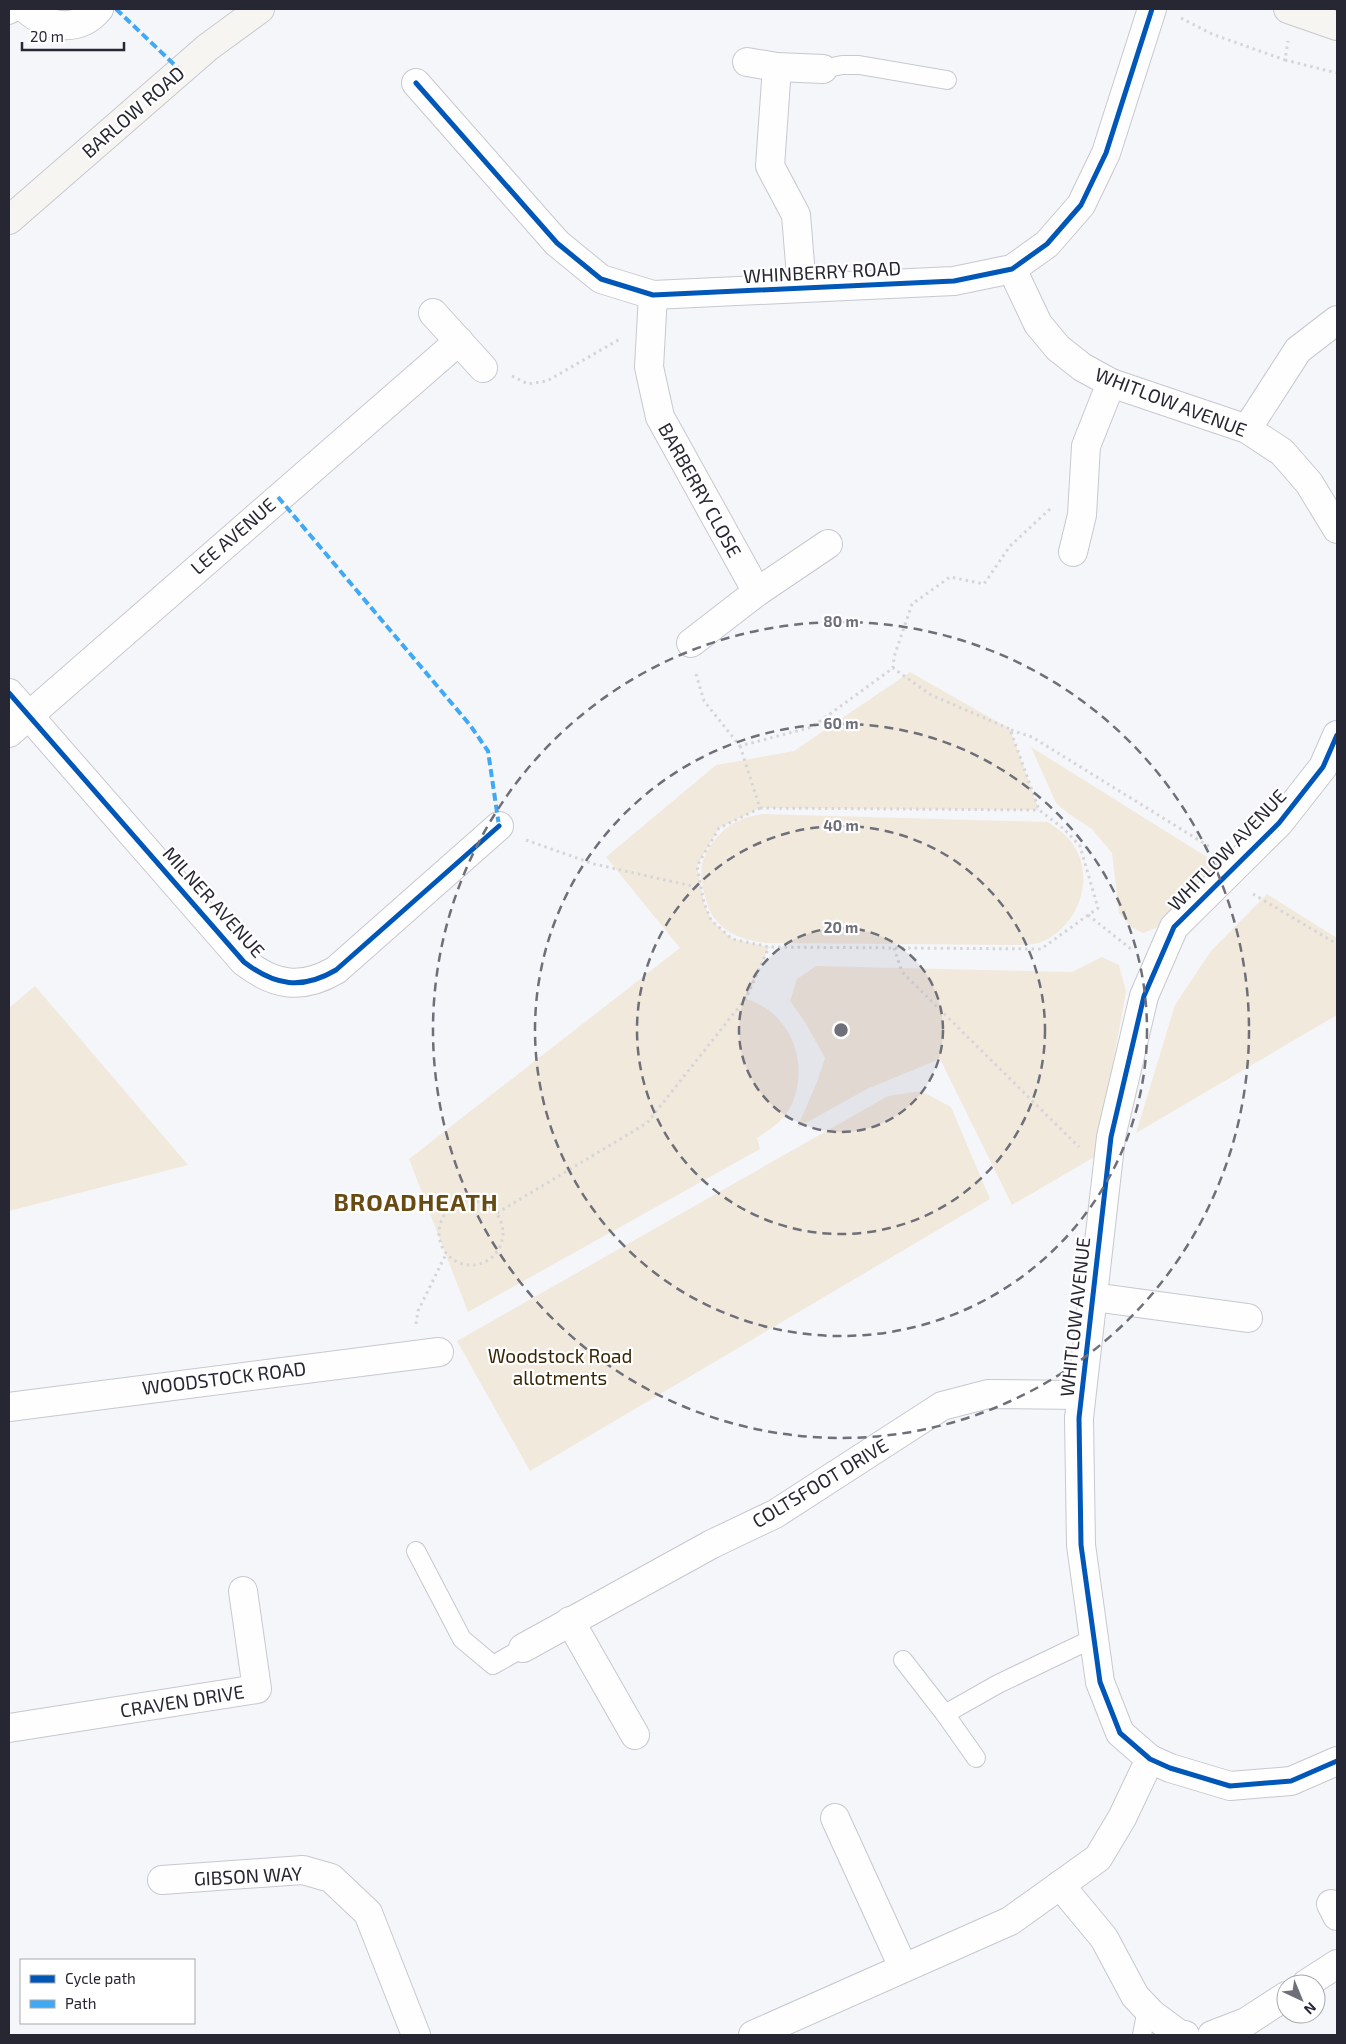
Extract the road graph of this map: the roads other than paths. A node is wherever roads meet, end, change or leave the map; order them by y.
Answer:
1 (21, 9) edge
2 (26, 9) edge
3 (99, 9) edge
4 (260, 9) edge
5 (1152, 9) edge
6 (1291, 10) edge
7 (9, 15) edge
8 (1337, 26) edge
9 (747, 62) dead end
10 (777, 67) junction
11 (823, 69) joint
12 (947, 80) dead end
13 (416, 83) dead end
14 (9, 220) edge
15 (1012, 270) junction
16 (802, 288) junction
17 (653, 307) junction
18 (433, 313) dead end
19 (1337, 320) edge
20 (459, 342) junction
21 (483, 368) road end
22 (1111, 383) junction
23 (1247, 429) junction
24 (1337, 529) edge
25 (828, 544) dead end
26 (1073, 552) dead end
27 (756, 592) junction
28 (691, 643) road end
29 (9, 693) edge
30 (19, 724) edge
31 (1337, 735) edge
32 (499, 826) road end
33 (1093, 1297) junction
34 (1248, 1318) dead end
35 (439, 1352) dead end
36 (1082, 1395) junction
37 (9, 1407) edge
38 (416, 1551) dead end
39 (243, 1591) dead end
40 (570, 1621) junction
41 (1094, 1638) junction
42 (523, 1648) joint
43 (903, 1660) dead end
44 (945, 1714) junction
45 (9, 1728) edge
46 (635, 1735) dead end
47 (976, 1758) dead end
48 (1150, 1759) junction
49 (1337, 1760) edge
50 (835, 1818) dead end
51 (162, 1880) dead end
52 (1060, 1885) junction
53 (1337, 1964) edge
54 (903, 1967) junction
55 (1322, 1974) edge
56 (1276, 2002) edge
57 (1147, 2009) junction
58 (416, 2035) edge
59 (753, 2035) edge
60 (1142, 2035) edge
61 (1185, 2035) edge
62 (1212, 2035) edge

1 - 7 lane
2 - 3 street
4 - 14 street, BARLOW ROAD
5 - 15 street, WHINBERRY ROAD
6 - 8 street
9 - 10 street
10 - 11 street
10 - 16 street
11 - 12 lane
13 - 17 street, WHINBERRY ROAD
15 - 16 street, WHINBERRY ROAD
15 - 22 street, WHITLOW AVENUE
16 - 17 street, WHINBERRY ROAD
17 - 27 street, BARBERRY CLOSE
18 - 20 street
19 - 23 street
20 - 21 street
20 - 30 street, LEE AVENUE
22 - 23 street, WHITLOW AVENUE
22 - 26 street
23 - 24 street, WHITLOW AVENUE
25 - 27 street
27 - 28 street
29 - 30 street, MILNER AVENUE
30 - 32 street, MILNER AVENUE
31 - 33 street, WHITLOW AVENUE
33 - 34 street
33 - 36 street, WHITLOW AVENUE
35 - 37 street, WOODSTOCK ROAD
36 - 40 street, COLTSFOOT DRIVE
36 - 41 street, WHITLOW AVENUE
38 - 42 lane
39 - 45 street, CRAVEN DRIVE
40 - 42 street, COLTSFOOT DRIVE
40 - 46 street
41 - 44 lane
41 - 48 street, WHITLOW AVENUE
43 - 44 lane
44 - 47 lane
48 - 49 street, WHITLOW AVENUE
48 - 52 street
50 - 54 street
51 - 58 street, GIBSON WAY
52 - 54 street
52 - 57 street
53 - 55 street
54 - 59 street
56 - 62 street
57 - 60 lane
57 - 61 street

